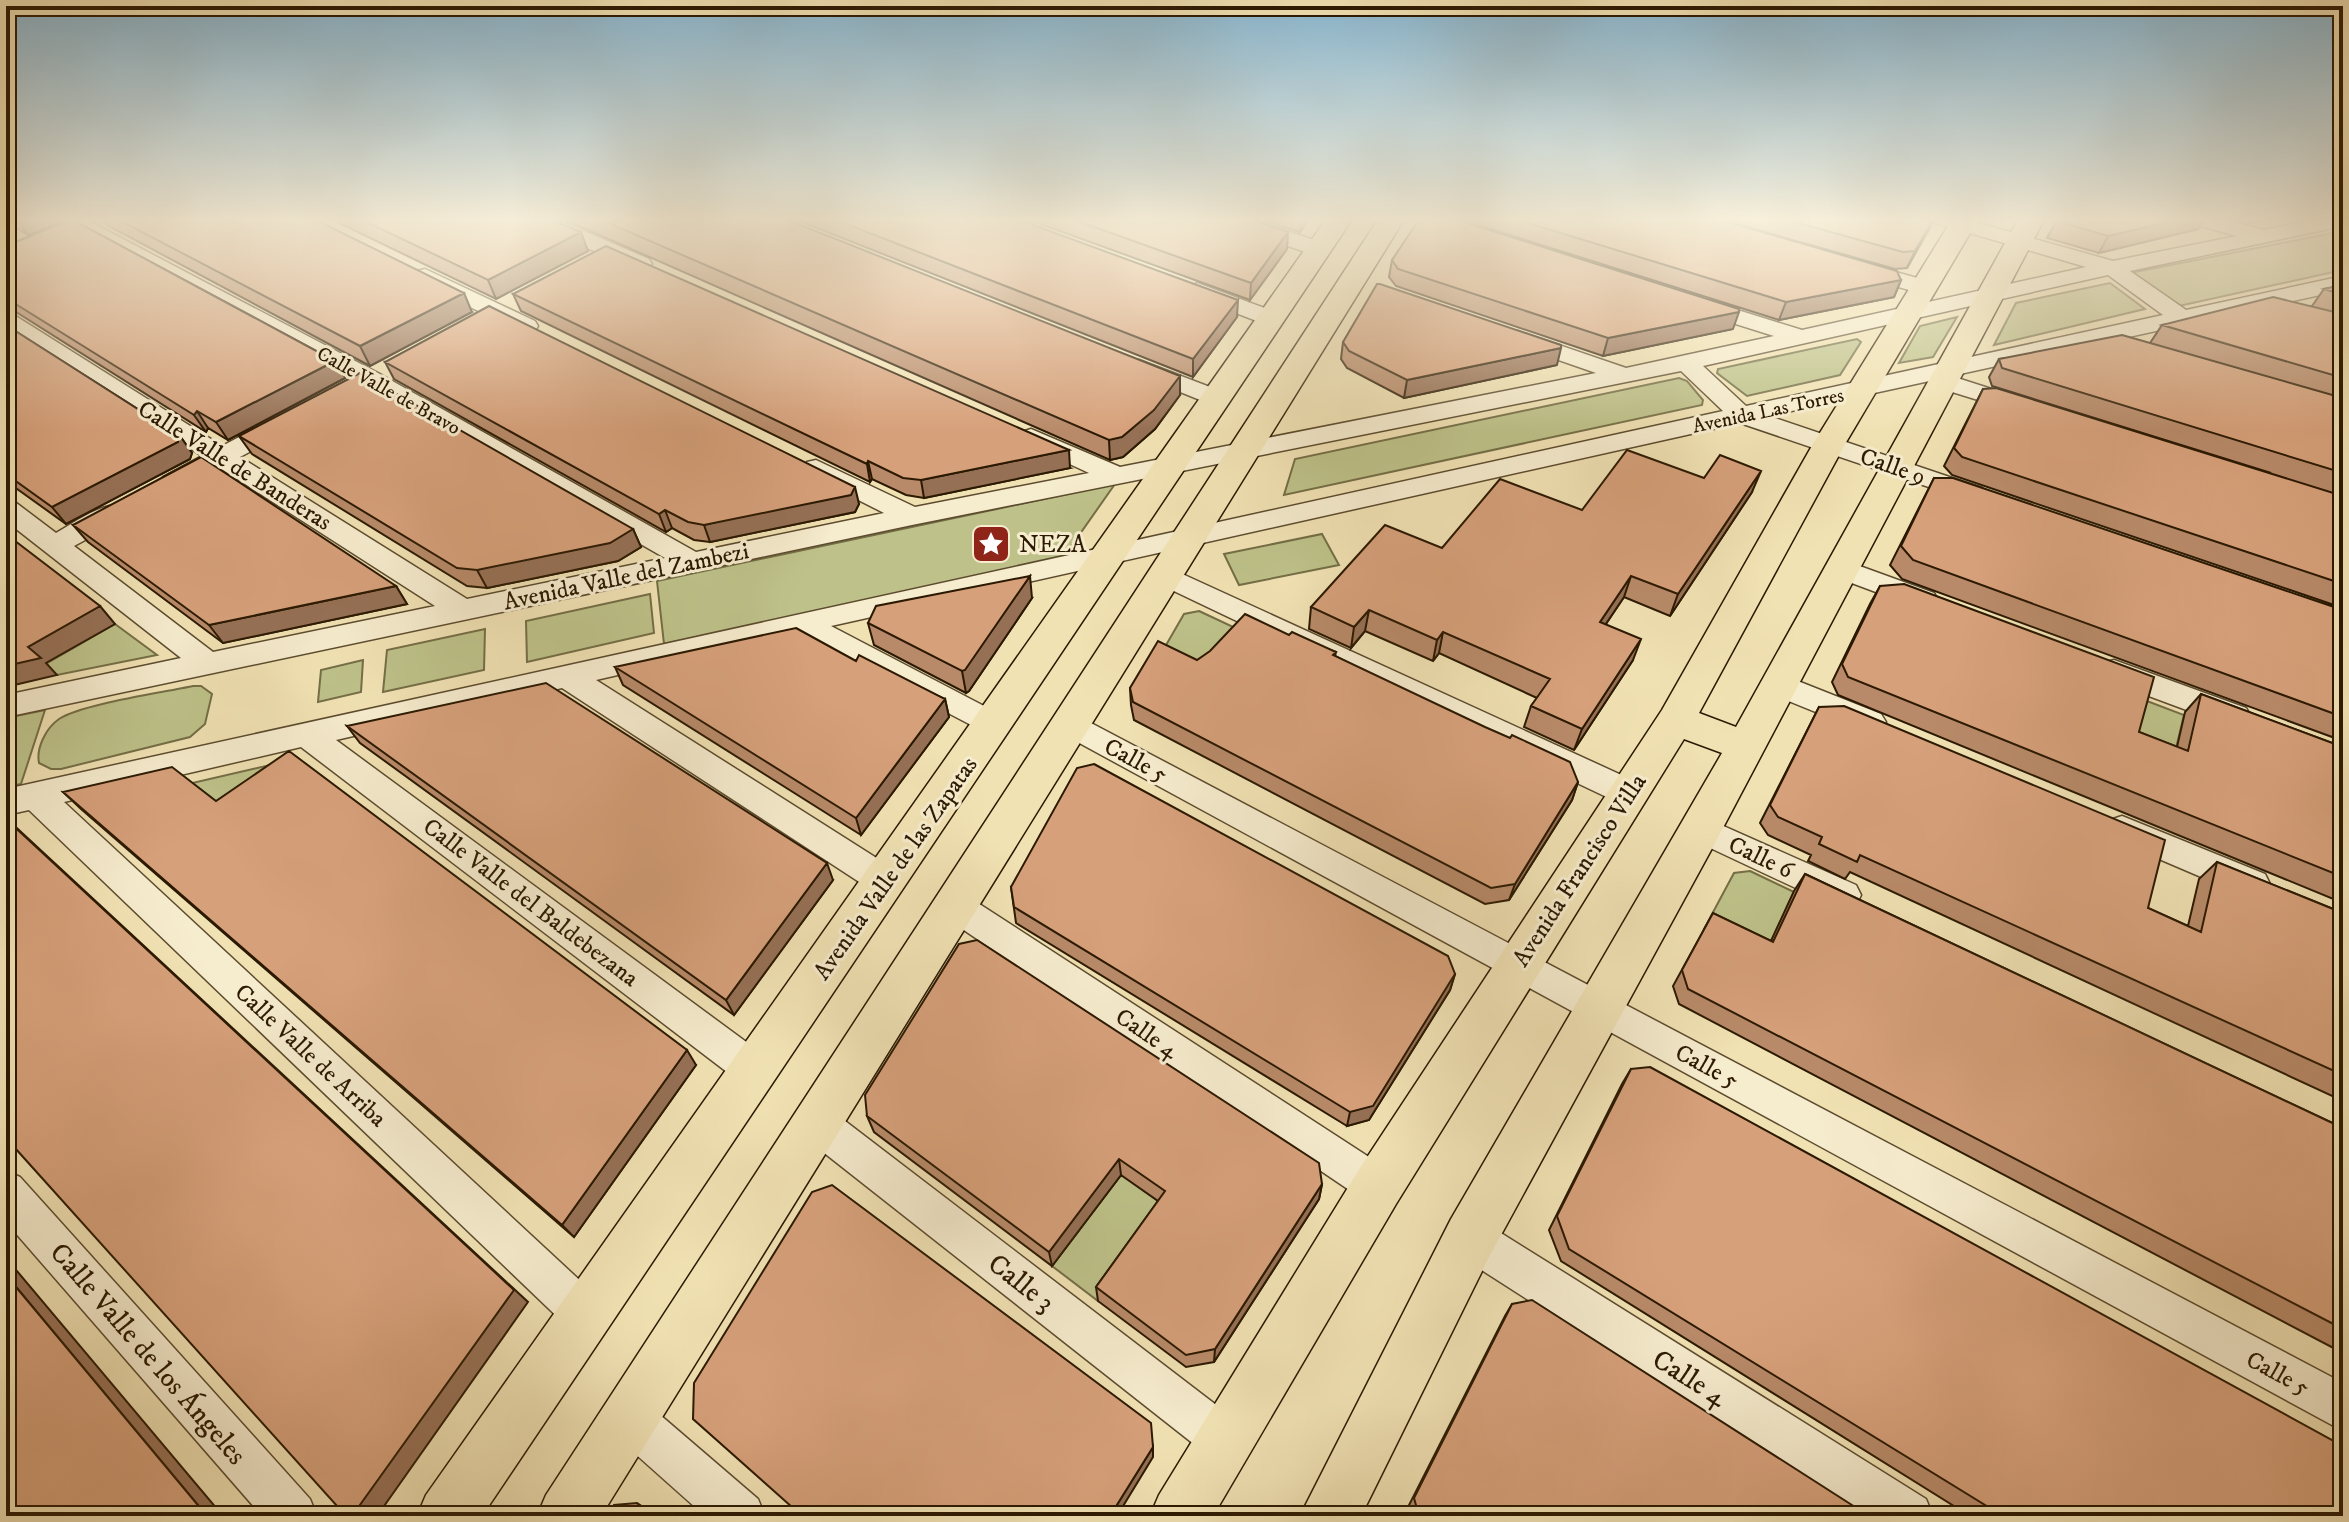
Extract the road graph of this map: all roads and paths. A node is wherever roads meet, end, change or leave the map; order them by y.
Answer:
1 (211, 289) edge
2 (451, 289) edge
3 (1193, 289) edge
4 (1290, 289) edge
5 (1356, 289) edge
6 (1892, 289) edge
7 (1921, 289) edge
8 (1996, 289) edge
9 (2016, 289) edge
10 (2141, 289) edge
11 (2314, 289) edge
12 (1993, 294) junction
13 (523, 298) edge
14 (1681, 299) edge
15 (1915, 300) junction
16 (2257, 301) junction
17 (498, 312) junction
18 (2300, 314) edge
19 (2180, 317) junction
20 (1270, 318) junction
21 (6, 320) edge
22 (472, 325) edge
23 (1503, 333) edge
24 (1800, 337) junction
25 (2095, 338) junction
26 (555, 340) edge
27 (2138, 351) edge
28 (1113, 357) edge
29 (1686, 363) junction
30 (395, 365) edge
31 (1624, 375) junction
32 (1949, 376) junction
33 (369, 378) junction
34 (1861, 391) junction
35 (342, 392) edge
36 (1214, 397) junction
37 (302, 414) edge
38 (1741, 415) junction
39 (2048, 415) edge
40 (1015, 430) edge
41 (1829, 444) junction
42 (1246, 448) junction
43 (222, 456) junction
44 (798, 460) edge
45 (1172, 463) junction
46 (1898, 468) junction
47 (1116, 475) junction
48 (2002, 504) edge
49 (6, 508) edge
50 (912, 516) junction
51 (1192, 535) junction
52 (56, 544) junction
53 (1108, 557) junction
54 (691, 561) junction
55 (1843, 569) junction
56 (1167, 576) junction
57 (1946, 608) edge
58 (464, 611) junction
59 (802, 624) junction
60 (2093, 663) edge
61 (209, 664) junction
62 (567, 676) junction
63 (1780, 685) junction
64 (6, 706) edge
65 (1676, 720) junction
66 (2255, 724) edge
67 (994, 725) junction
68 (1072, 725) junction
69 (1896, 733) edge
70 (307, 735) junction
71 (1744, 746) junction
72 (1629, 793) junction
73 (21, 799) edge
74 (2098, 819) edge
75 (1701, 829) junction
76 (885, 881) junction
77 (2285, 898) edge
78 (955, 906) junction
79 (1872, 909) edge
80 (1519, 965) junction
81 (1598, 1008) junction
82 (754, 1070) junction
83 (818, 1124) junction
84 (1378, 1186) junction
85 (6, 1191) edge
86 (1470, 1238) junction
87 (586, 1315) junction
88 (2343, 1408) edge
89 (629, 1418) junction
90 (1225, 1440) junction
91 (293, 1516) edge
92 (447, 1516) edge
93 (567, 1516) edge
94 (741, 1516) edge
95 (1180, 1516) edge
96 (1330, 1516) edge
97 (1909, 1516) edge

1 - 33 street, Calle Valle de Bravo
2 - 17 street
3 - 20 street
4 - 20 main road, Avenida Valle de las Zapatas
5 - 42 main road
6 - 15 street
7 - 15 main road, Avenida Francisco Villa
8 - 12 main road
9 - 12 street
10 - 19 street
11 - 16 street, Avenida Las Torres
12 - 15 street
12 - 32 main road
13 - 17 street
14 - 24 street
15 - 24 street
15 - 34 main road, Avenida Francisco Villa
16 - 18 street
16 - 19 street, Avenida Las Torres
17 - 22 street
17 - 26 street
19 - 25 street, Avenida Las Torres
20 - 36 main road, Avenida Valle de las Zapatas
21 - 43 street, Calle Valle de Banderas
23 - 31 street
24 - 29 street
25 - 27 street
25 - 32 street, Avenida Las Torres
28 - 36 street
29 - 31 street
29 - 38 street, Calle 9
30 - 33 street
31 - 42 street
32 - 34 street, Avenida Las Torres
32 - 39 street
32 - 46 main road
33 - 35 street
33 - 54 street, Calle Valle de Bravo
34 - 38 street, Avenida Las Torres
34 - 41 main road, Avenida Francisco Villa
36 - 45 main road, Avenida Valle de las Zapatas
37 - 43 street
38 - 41 street, Calle 9
38 - 51 street, Avenida Las Torres
40 - 47 street
41 - 46 street, Calle 9
41 - 65 main road, Avenida Francisco Villa
42 - 45 street, Avenida Valle del Zambezi
42 - 51 main road
43 - 52 street
43 - 58 street, Calle Valle de Banderas
44 - 50 street
45 - 47 street, Avenida Valle del Zambezi
45 - 53 main road, Avenida Valle de las Zapatas
46 - 48 street, Calle 9
46 - 55 main road
47 - 50 street, Avenida Valle del Zambezi
49 - 52 street
50 - 54 street, Avenida Valle del Zambezi
51 - 53 street
51 - 56 main road
52 - 61 street
53 - 59 street
53 - 67 main road, Avenida Valle de las Zapatas
54 - 58 street, Avenida Valle del Zambezi
55 - 57 street
55 - 63 main road
56 - 68 main road
56 - 72 street
58 - 61 street, Avenida Valle del Zambezi
59 - 62 street
59 - 67 street
60 - 66 street
61 - 64 street, Avenida Valle del Zambezi
62 - 70 street
62 - 76 street
63 - 69 street
63 - 71 main road
65 - 71 main road
65 - 72 main road, Avenida Francisco Villa
67 - 76 main road, Avenida Valle de las Zapatas
68 - 78 main road
68 - 80 street, Calle 5
70 - 73 street
70 - 82 street, Calle Valle del Baldebezana
71 - 75 main road
72 - 80 main road, Avenida Francisco Villa
73 - 87 street, Calle Valle de Arriba
74 - 77 street
75 - 79 street, Calle 6
75 - 81 main road
76 - 82 main road, Avenida Valle de las Zapatas
78 - 83 main road
78 - 84 street, Calle 4
80 - 81 street, Calle 5
80 - 84 main road, Avenida Francisco Villa
81 - 86 main road
81 - 88 street, Calle 5
82 - 87 main road, Avenida Valle de las Zapatas
83 - 89 main road
83 - 90 street, Calle 3
84 - 90 main road, Avenida Francisco Villa
85 - 91 street, Calle Valle de los Ángeles
86 - 96 main road
86 - 97 street, Calle 4
87 - 92 main road, Avenida Valle de las Zapatas
89 - 93 main road
89 - 94 street
90 - 95 main road, Avenida Francisco Villa

